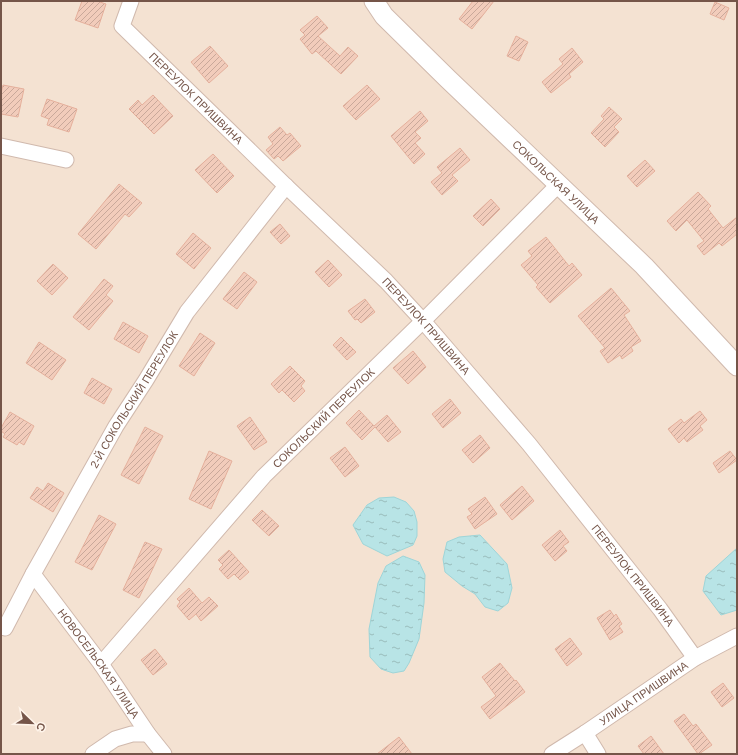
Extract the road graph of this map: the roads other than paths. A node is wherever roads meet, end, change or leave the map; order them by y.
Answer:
1 (131, 1) edge
2 (374, 1) edge
3 (1, 146) edge
4 (66, 160) dead end
5 (559, 184) junction
6 (286, 186) junction
7 (423, 321) junction
8 (737, 366) edge
9 (33, 574) junction
10 (3, 627) edge
11 (737, 636) edge
12 (695, 658) junction
13 (101, 664) junction
14 (148, 734) junction
15 (584, 734) junction
16 (94, 754) edge
17 (164, 754) edge
18 (552, 754) edge
19 (598, 754) edge

1 - 6 street, ПЕРЕУЛОК ПРИШВИНА
2 - 5 street, СОКОЛЬСКАЯ УЛИЦА
3 - 4 street
5 - 7 street, СОКОЛЬСКИЙ ПЕРЕУЛОК
5 - 8 street, СОКОЛЬСКАЯ УЛИЦА
6 - 7 street, ПЕРЕУЛОК ПРИШВИНА
6 - 9 street, 2-Й СОКОЛЬСКИЙ ПЕРЕУЛОК
7 - 12 street, ПЕРЕУЛОК ПРИШВИНА
7 - 13 street, СОКОЛЬСКИЙ ПЕРЕУЛОК
9 - 10 street, 2-Й СОКОЛЬСКИЙ ПЕРЕУЛОК
9 - 13 street, НОВОСЕЛЬСКАЯ УЛИЦА
11 - 12 street, УЛИЦА ПРИШВИНА
12 - 15 street, УЛИЦА ПРИШВИНА
13 - 14 street, НОВОСЕЛЬСКАЯ УЛИЦА
14 - 16 street
14 - 17 street, НОВОСЕЛЬСКАЯ УЛИЦА
15 - 18 street, УЛИЦА ПРИШВИНА
15 - 19 street

